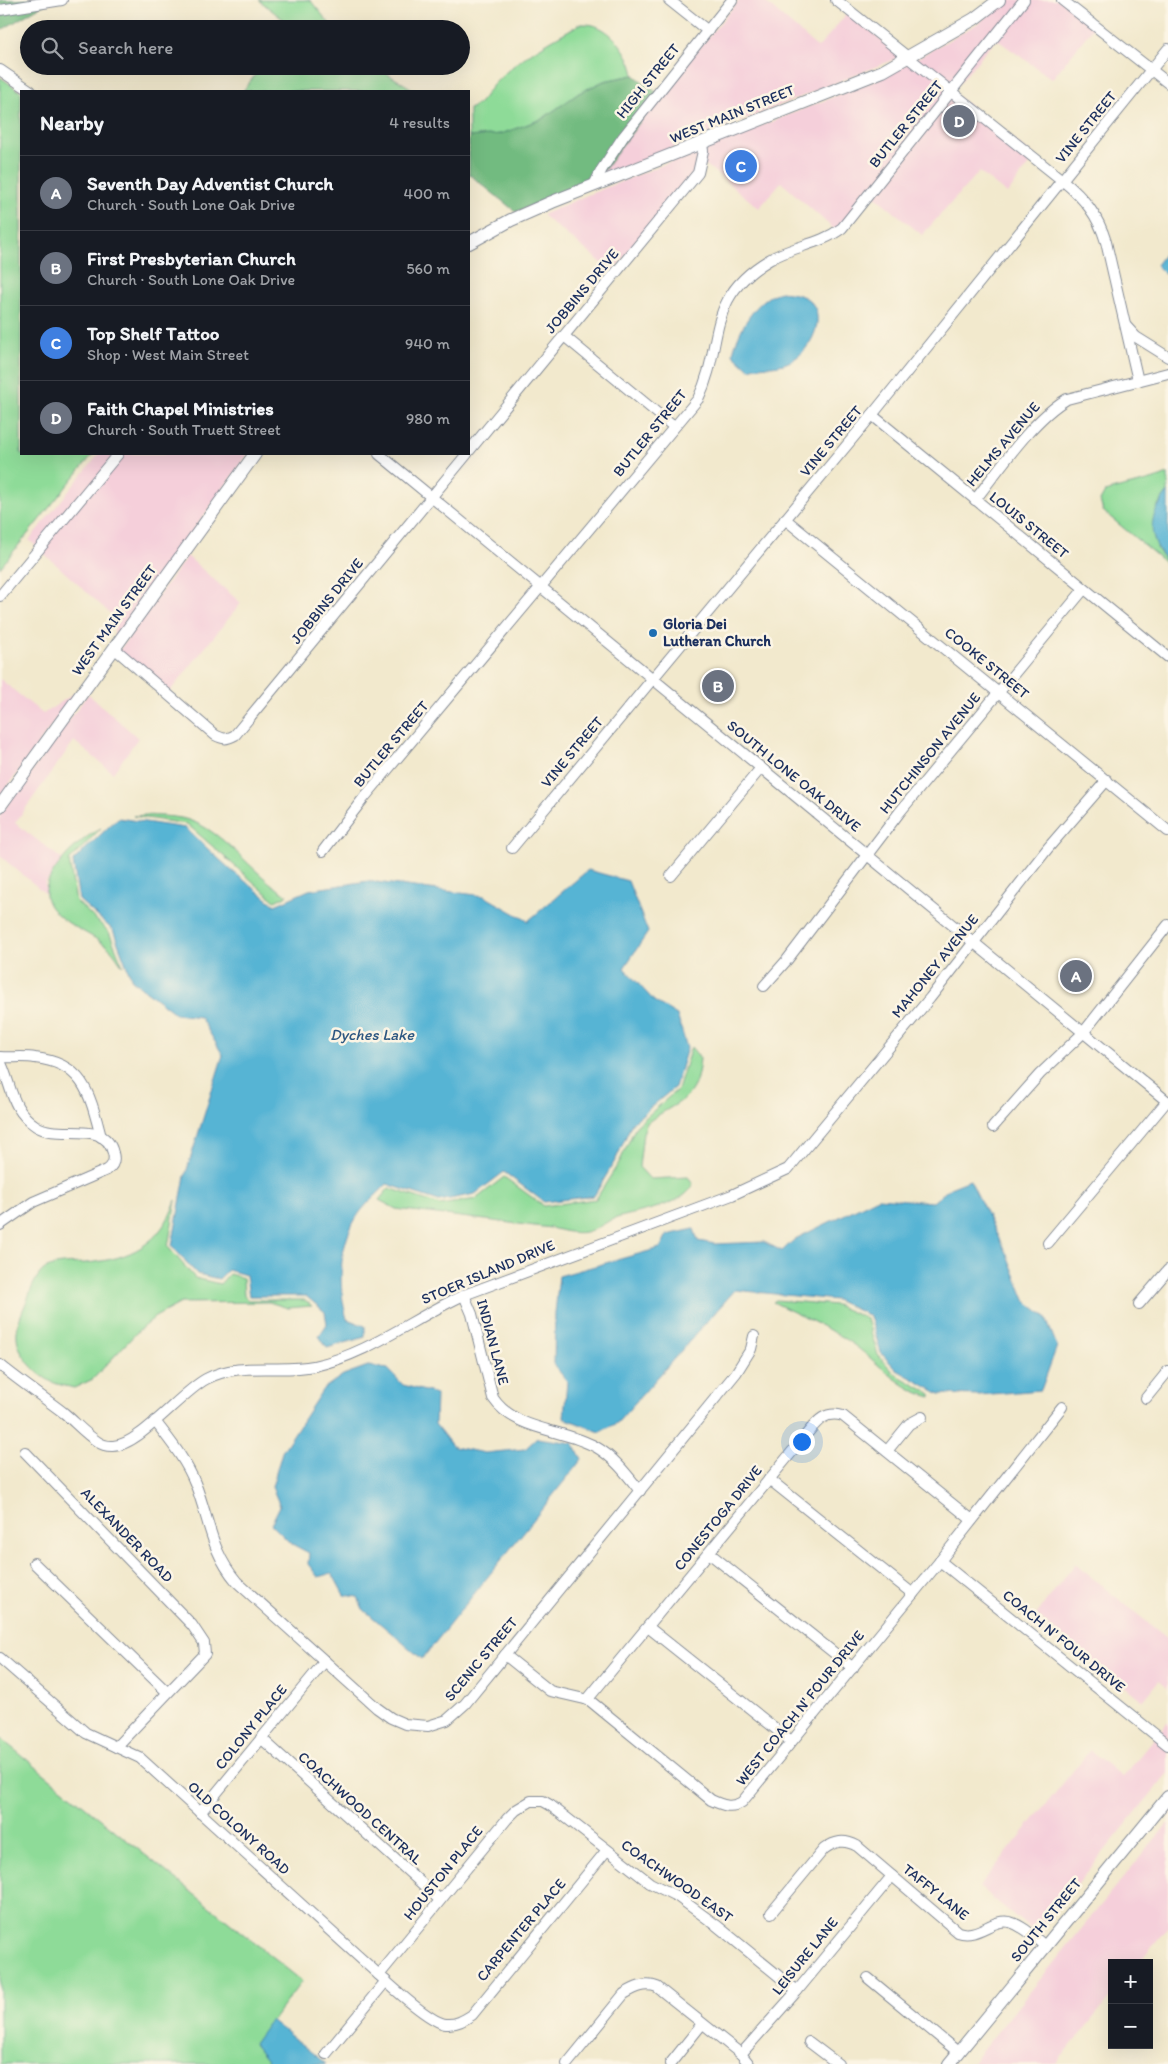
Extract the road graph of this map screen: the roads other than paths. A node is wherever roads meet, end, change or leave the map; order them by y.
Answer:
1 (62, 0) edge
2 (669, 0) edge
3 (732, 0) edge
4 (836, 0) edge
5 (999, 0) edge
6 (1024, 0) edge
7 (1062, 0) edge
8 (0, 10) edge
9 (708, 31) junction
10 (1168, 49) edge
11 (908, 59) junction
12 (0, 70) edge
13 (1151, 70) junction
14 (1168, 83) edge
15 (30, 90) edge
16 (951, 92) junction
17 (702, 143) junction
18 (1062, 180) junction
19 (594, 185) junction
20 (470, 242) edge
21 (1125, 326) junction
22 (564, 336) junction
23 (1168, 358) edge
24 (1168, 373) edge
25 (1138, 381) junction
26 (872, 414) junction
27 (674, 427) junction
28 (470, 450) edge
29 (117, 455) edge
30 (254, 455) edge
31 (381, 455) edge
32 (465, 455) edge
33 (431, 496) junction
34 (976, 500) junction
35 (785, 519) junction
36 (541, 587) junction
37 (1084, 589) junction
38 (0, 596) edge
39 (114, 648) junction
40 (1168, 657) edge
41 (653, 679) junction
42 (999, 692) junction
43 (761, 768) junction
44 (1107, 780) junction
45 (0, 806) edge
46 (1168, 831) edge
47 (512, 848) dead end
48 (323, 851) dead end
49 (867, 855) junction
50 (671, 876) dead end
51 (1167, 930) edge
52 (973, 942) junction
53 (764, 986) dead end
54 (1083, 1033) junction
55 (0, 1059) edge
56 (3, 1083) edge
57 (1168, 1102) edge
58 (993, 1127) dead end
59 (101, 1136) junction
60 (786, 1170) joint
61 (0, 1225) edge
62 (1048, 1243) dead end
63 (1168, 1270) edge
64 (464, 1295) junction
65 (1139, 1304) dead end
66 (754, 1336) dead end
67 (2, 1371) edge
68 (1168, 1371) edge
69 (1146, 1398) dead end
70 (1062, 1407) dead end
71 (922, 1417) dead end
72 (155, 1422) junction
73 (887, 1451) junction
74 (25, 1452) dead end
75 (769, 1479) junction
76 (640, 1491) junction
77 (972, 1520) junction
78 (709, 1553) junction
79 (940, 1561) junction
80 (34, 1563) dead end
81 (913, 1594) junction
82 (648, 1628) junction
83 (505, 1655) junction
84 (0, 1658) edge
85 (325, 1661) junction
86 (853, 1668) junction
87 (168, 1692) junction
88 (588, 1700) junction
89 (261, 1738) junction
90 (791, 1741) junction
91 (1168, 1745) edge
92 (116, 1747) junction
93 (1168, 1797) edge
94 (538, 1800) joint
95 (200, 1813) junction
96 (607, 1850) junction
97 (892, 1876) junction
98 (440, 1900) junction
99 (771, 1913) dead end
100 (1046, 1947) junction
101 (383, 1978) junction
102 (868, 1978) dead end
103 (797, 1991) junction
104 (454, 2024) joint
105 (702, 2024) junction
106 (809, 2042) dead end
107 (959, 2053) junction
108 (326, 2054) dead end
109 (741, 2054) junction
110 (567, 2064) edge
111 (670, 2064) edge
112 (749, 2064) edge
113 (838, 2064) edge
114 (949, 2064) edge

1 - 8 street
2 - 9 street
3 - 9 street, HIGH STREET
4 - 11 street
5 - 11 main road, WEST MAIN STREET
6 - 16 street, BUTLER STREET
7 - 13 street
9 - 19 street, HIGH STREET
10 - 13 street, VINE STREET
11 - 16 street
11 - 17 main road, WEST MAIN STREET
12 - 15 street
13 - 14 street
13 - 18 street, VINE STREET
16 - 18 street
16 - 27 street, BUTLER STREET
17 - 19 main road, WEST MAIN STREET
17 - 22 street, JOBBINS DRIVE
18 - 21 street
18 - 26 street, VINE STREET
19 - 20 main road, WEST MAIN STREET
21 - 23 street
21 - 25 street
22 - 27 street
22 - 28 street, JOBBINS DRIVE
24 - 25 street, HELMS AVENUE
25 - 34 street, HELMS AVENUE
26 - 34 street, LOUIS STREET
26 - 35 street, VINE STREET
27 - 36 street, BUTLER STREET
29 - 38 street
30 - 39 main road, WEST MAIN STREET
31 - 33 street, SOUTH LONE OAK DRIVE
32 - 33 street, JOBBINS DRIVE
33 - 36 street, SOUTH LONE OAK DRIVE
33 - 39 street, JOBBINS DRIVE
34 - 37 street, LOUIS STREET
35 - 41 street, VINE STREET
35 - 42 street, COOKE STREET
36 - 41 street, SOUTH LONE OAK DRIVE
36 - 48 street, BUTLER STREET
37 - 40 street, LOUIS STREET
37 - 42 street, HUTCHINSON AVENUE
39 - 45 main road, WEST MAIN STREET
41 - 43 street, SOUTH LONE OAK DRIVE
41 - 47 street, VINE STREET
42 - 44 street, COOKE STREET
42 - 49 street, HUTCHINSON AVENUE
43 - 49 street, SOUTH LONE OAK DRIVE
43 - 50 street
44 - 46 street, COOKE STREET
44 - 52 street, MAHONEY AVENUE
49 - 52 street, SOUTH LONE OAK DRIVE
49 - 53 street, HUTCHINSON AVENUE
51 - 54 street
52 - 54 street, SOUTH LONE OAK DRIVE
52 - 60 street, MAHONEY AVENUE
54 - 57 street, SOUTH LONE OAK DRIVE
54 - 58 street
55 - 56 street
55 - 59 street
56 - 59 street
57 - 62 street
59 - 61 street
60 - 64 street, STOER ISLAND DRIVE
63 - 65 street
64 - 72 street, STOER ISLAND DRIVE
64 - 76 street, INDIAN LANE
66 - 76 street, SCENIC STREET
67 - 72 street, STOER ISLAND DRIVE
68 - 69 street
70 - 77 street, WEST COACH N' FOUR DRIVE
71 - 73 street
72 - 85 street, SCENIC STREET
73 - 75 street, CONESTOGA DRIVE
73 - 77 street, CONESTOGA DRIVE
74 - 87 street, ALEXANDER ROAD
75 - 78 street, CONESTOGA DRIVE
75 - 81 street
76 - 83 street, SCENIC STREET
77 - 79 street, WEST COACH N' FOUR DRIVE
78 - 82 street, CONESTOGA DRIVE
78 - 86 street
79 - 81 street, WEST COACH N' FOUR DRIVE
79 - 91 street, COACH N' FOUR DRIVE
80 - 87 street
81 - 86 street, WEST COACH N' FOUR DRIVE
82 - 88 street, CONESTOGA DRIVE
82 - 90 street
83 - 85 street, SCENIC STREET
83 - 88 street, WEST COACH N' FOUR DRIVE
84 - 92 street, OLD COLONY ROAD
85 - 89 street, COLONY PLACE
86 - 90 street, WEST COACH N' FOUR DRIVE
87 - 92 street
88 - 90 street, WEST COACH N' FOUR DRIVE
89 - 95 street, COLONY PLACE
89 - 98 street, COACHWOOD CENTRAL
92 - 95 street, OLD COLONY ROAD
93 - 100 main road, SOUTH STREET
94 - 96 street, COACHWOOD EAST
94 - 98 street, HOUSTON PLACE
95 - 101 street, OLD COLONY ROAD
96 - 103 street, COACHWOOD EAST
96 - 104 street, CARPENTER PLACE
97 - 99 street, TAFFY LANE
97 - 100 street, TAFFY LANE
97 - 103 street, LEISURE LANE
98 - 101 street, HOUSTON PLACE
100 - 107 main road, SOUTH STREET
101 - 104 street, OLD COLONY ROAD
101 - 108 street, HOUSTON PLACE
102 - 107 street
103 - 109 street, LEISURE LANE
105 - 109 street
105 - 110 street
105 - 111 street
106 - 113 street
107 - 114 main road, SOUTH STREET
109 - 112 street

